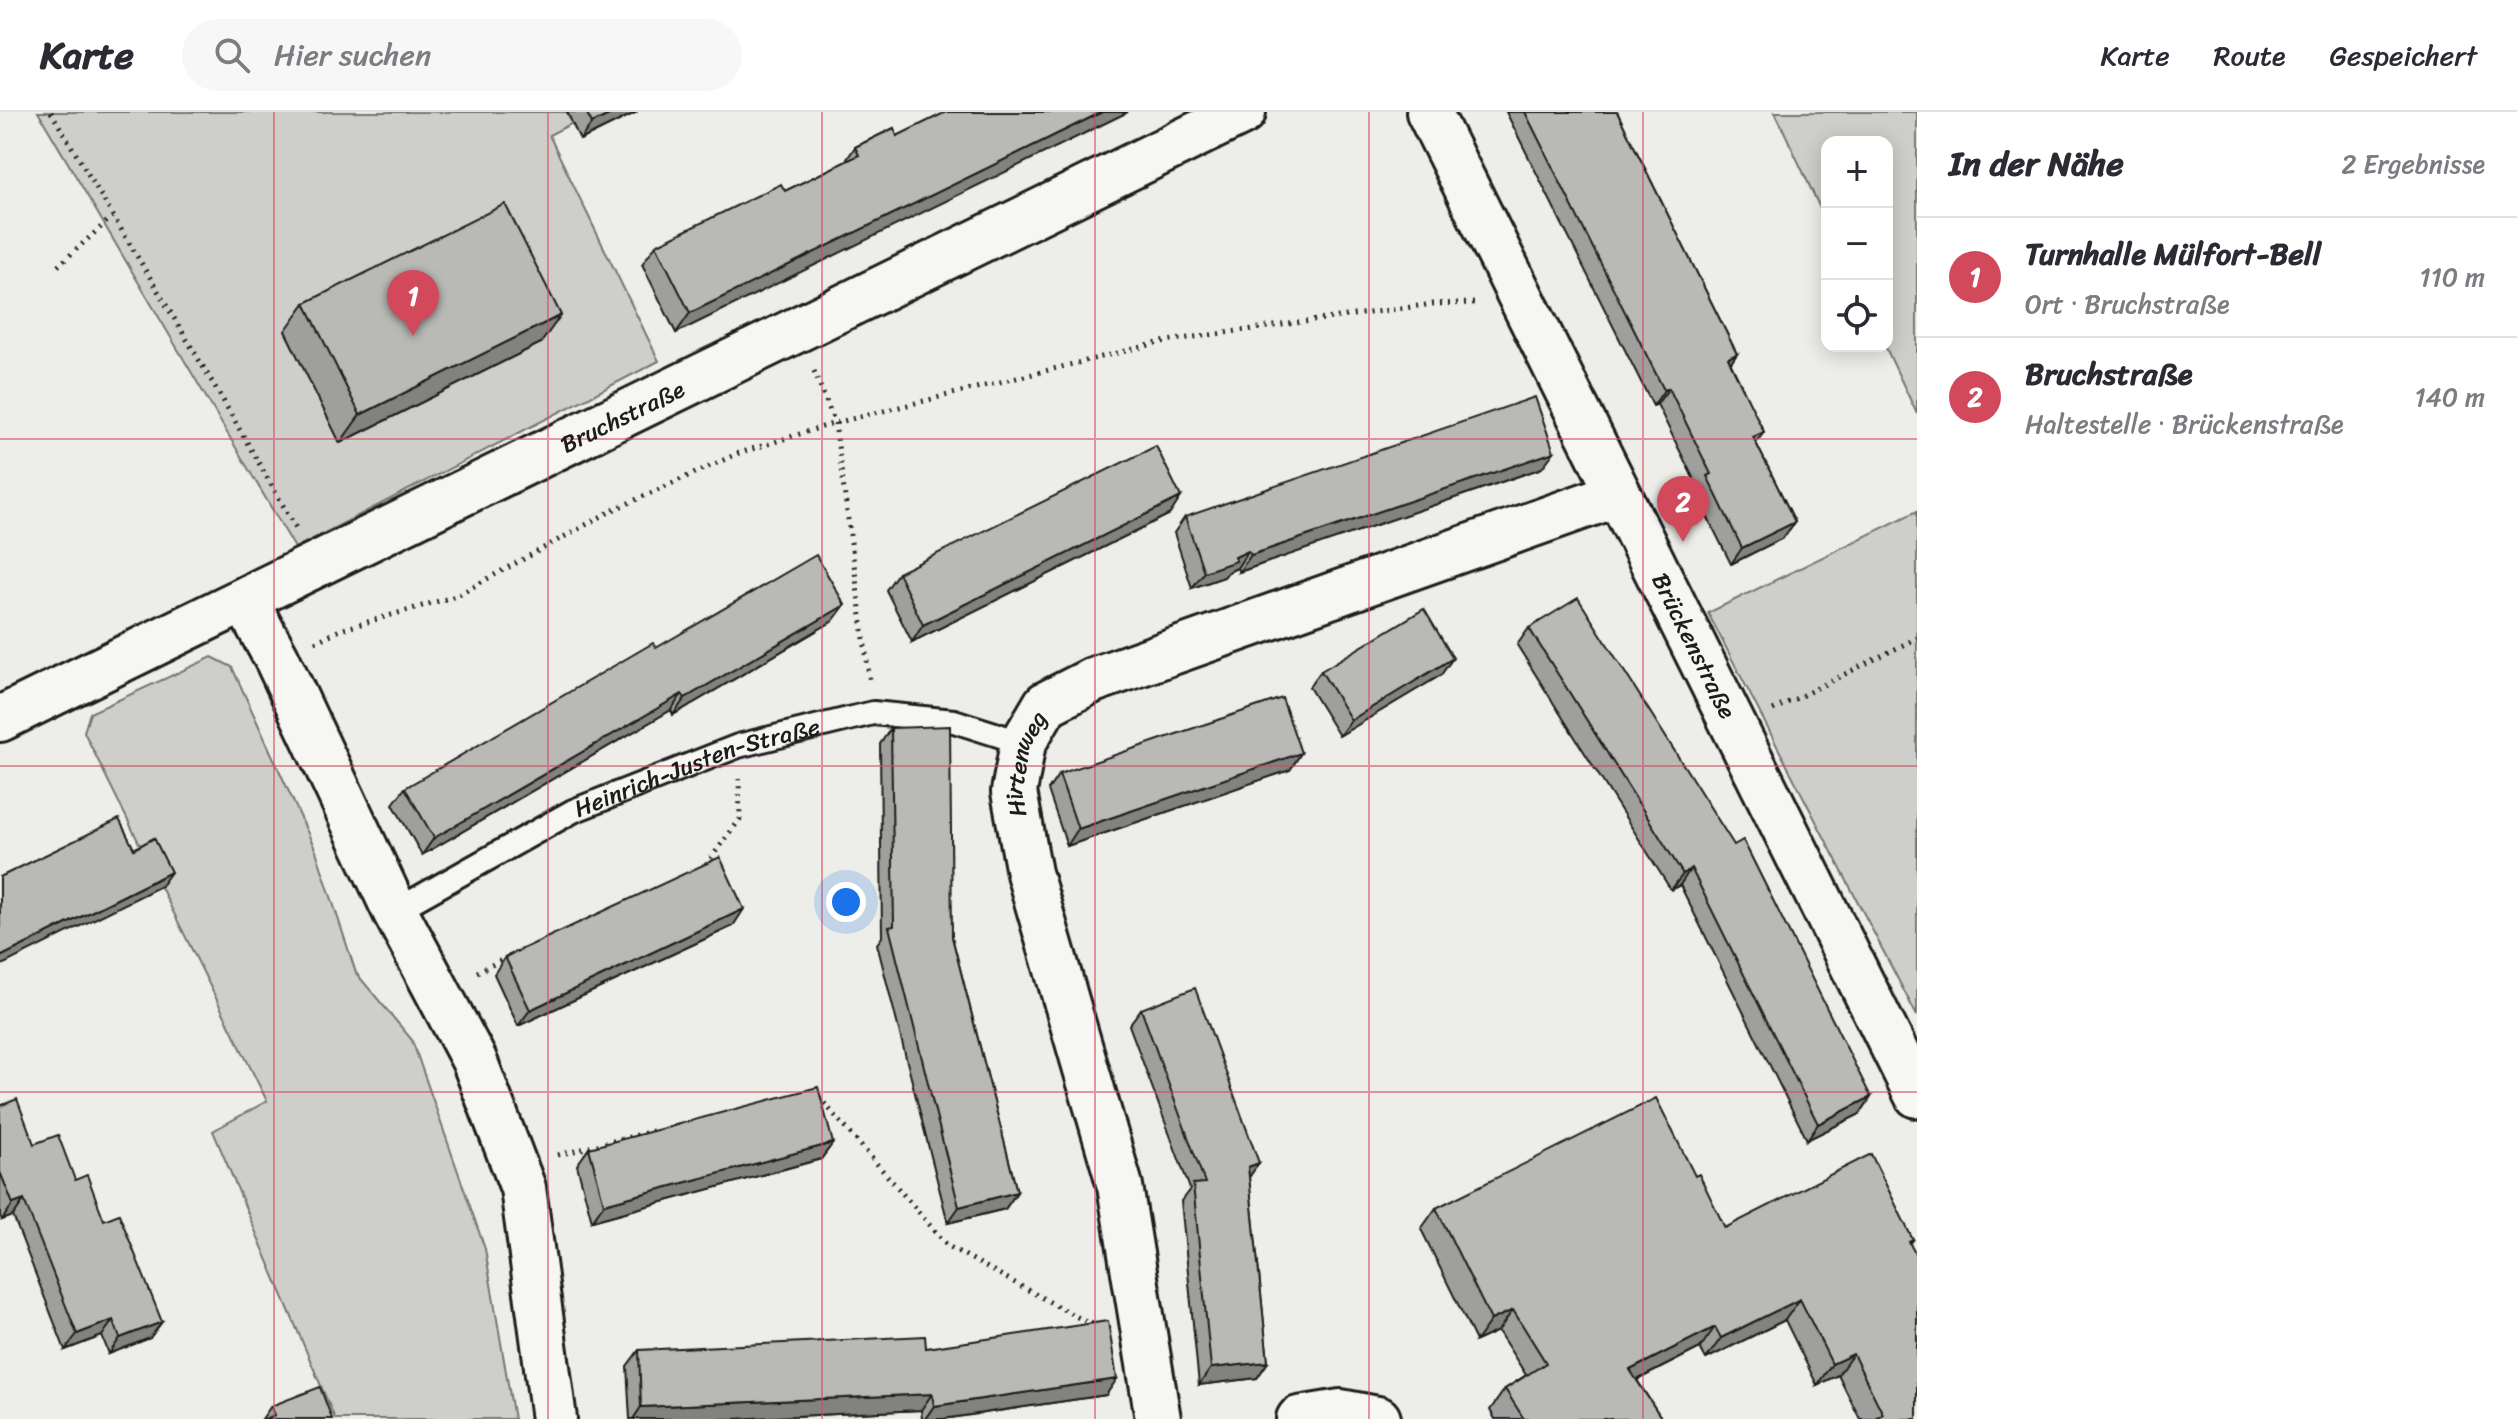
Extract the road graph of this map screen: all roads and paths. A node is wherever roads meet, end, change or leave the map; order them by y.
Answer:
1 (51, 112) edge
2 (1243, 112) edge
3 (1429, 112) edge
4 (112, 217) junction
5 (58, 266) dead end
6 (1523, 302) junction
7 (799, 333) junction
8 (835, 423) junction
9 (1618, 494) junction
10 (317, 564) junction
11 (245, 600) junction
12 (1917, 638) edge
13 (277, 659) junction
14 (873, 713) junction
15 (0, 719) edge
16 (1736, 729) junction
17 (1023, 743) junction
18 (738, 746) junction
19 (692, 871) edge
20 (395, 911) junction
21 (522, 951) edge
22 (437, 991) junction
23 (813, 1091) edge
24 (1917, 1095) edge
25 (663, 1128) edge
26 (514, 1166) junction
27 (1142, 1315) junction
28 (554, 1419) edge
29 (1158, 1419) edge
30 (1299, 1419) edge
31 (1378, 1419) edge

1 - 4 path
2 - 7 street, Bruchstraße
3 - 6 street, Brückenstraße
4 - 5 path
4 - 10 path
6 - 8 path
6 - 9 street, Brückenstraße
7 - 8 path
7 - 10 street, Bruchstraße
8 - 13 path
8 - 14 path
9 - 16 street, Brückenstraße
9 - 17 street, Hirtenweg
10 - 11 street, Bruchstraße
11 - 13 street
11 - 15 street, Bruchstraße
12 - 16 path
13 - 20 street
14 - 17 lane, Heinrich-Justen-Straße
14 - 18 lane, Heinrich-Justen-Straße
16 - 24 street, Brückenstraße
17 - 27 street, Hirtenweg
18 - 19 path
18 - 20 lane, Heinrich-Justen-Straße
20 - 22 street
21 - 22 path
22 - 26 street
23 - 27 path
25 - 26 path
26 - 28 street
27 - 29 street, Hirtenweg
30 - 31 street

